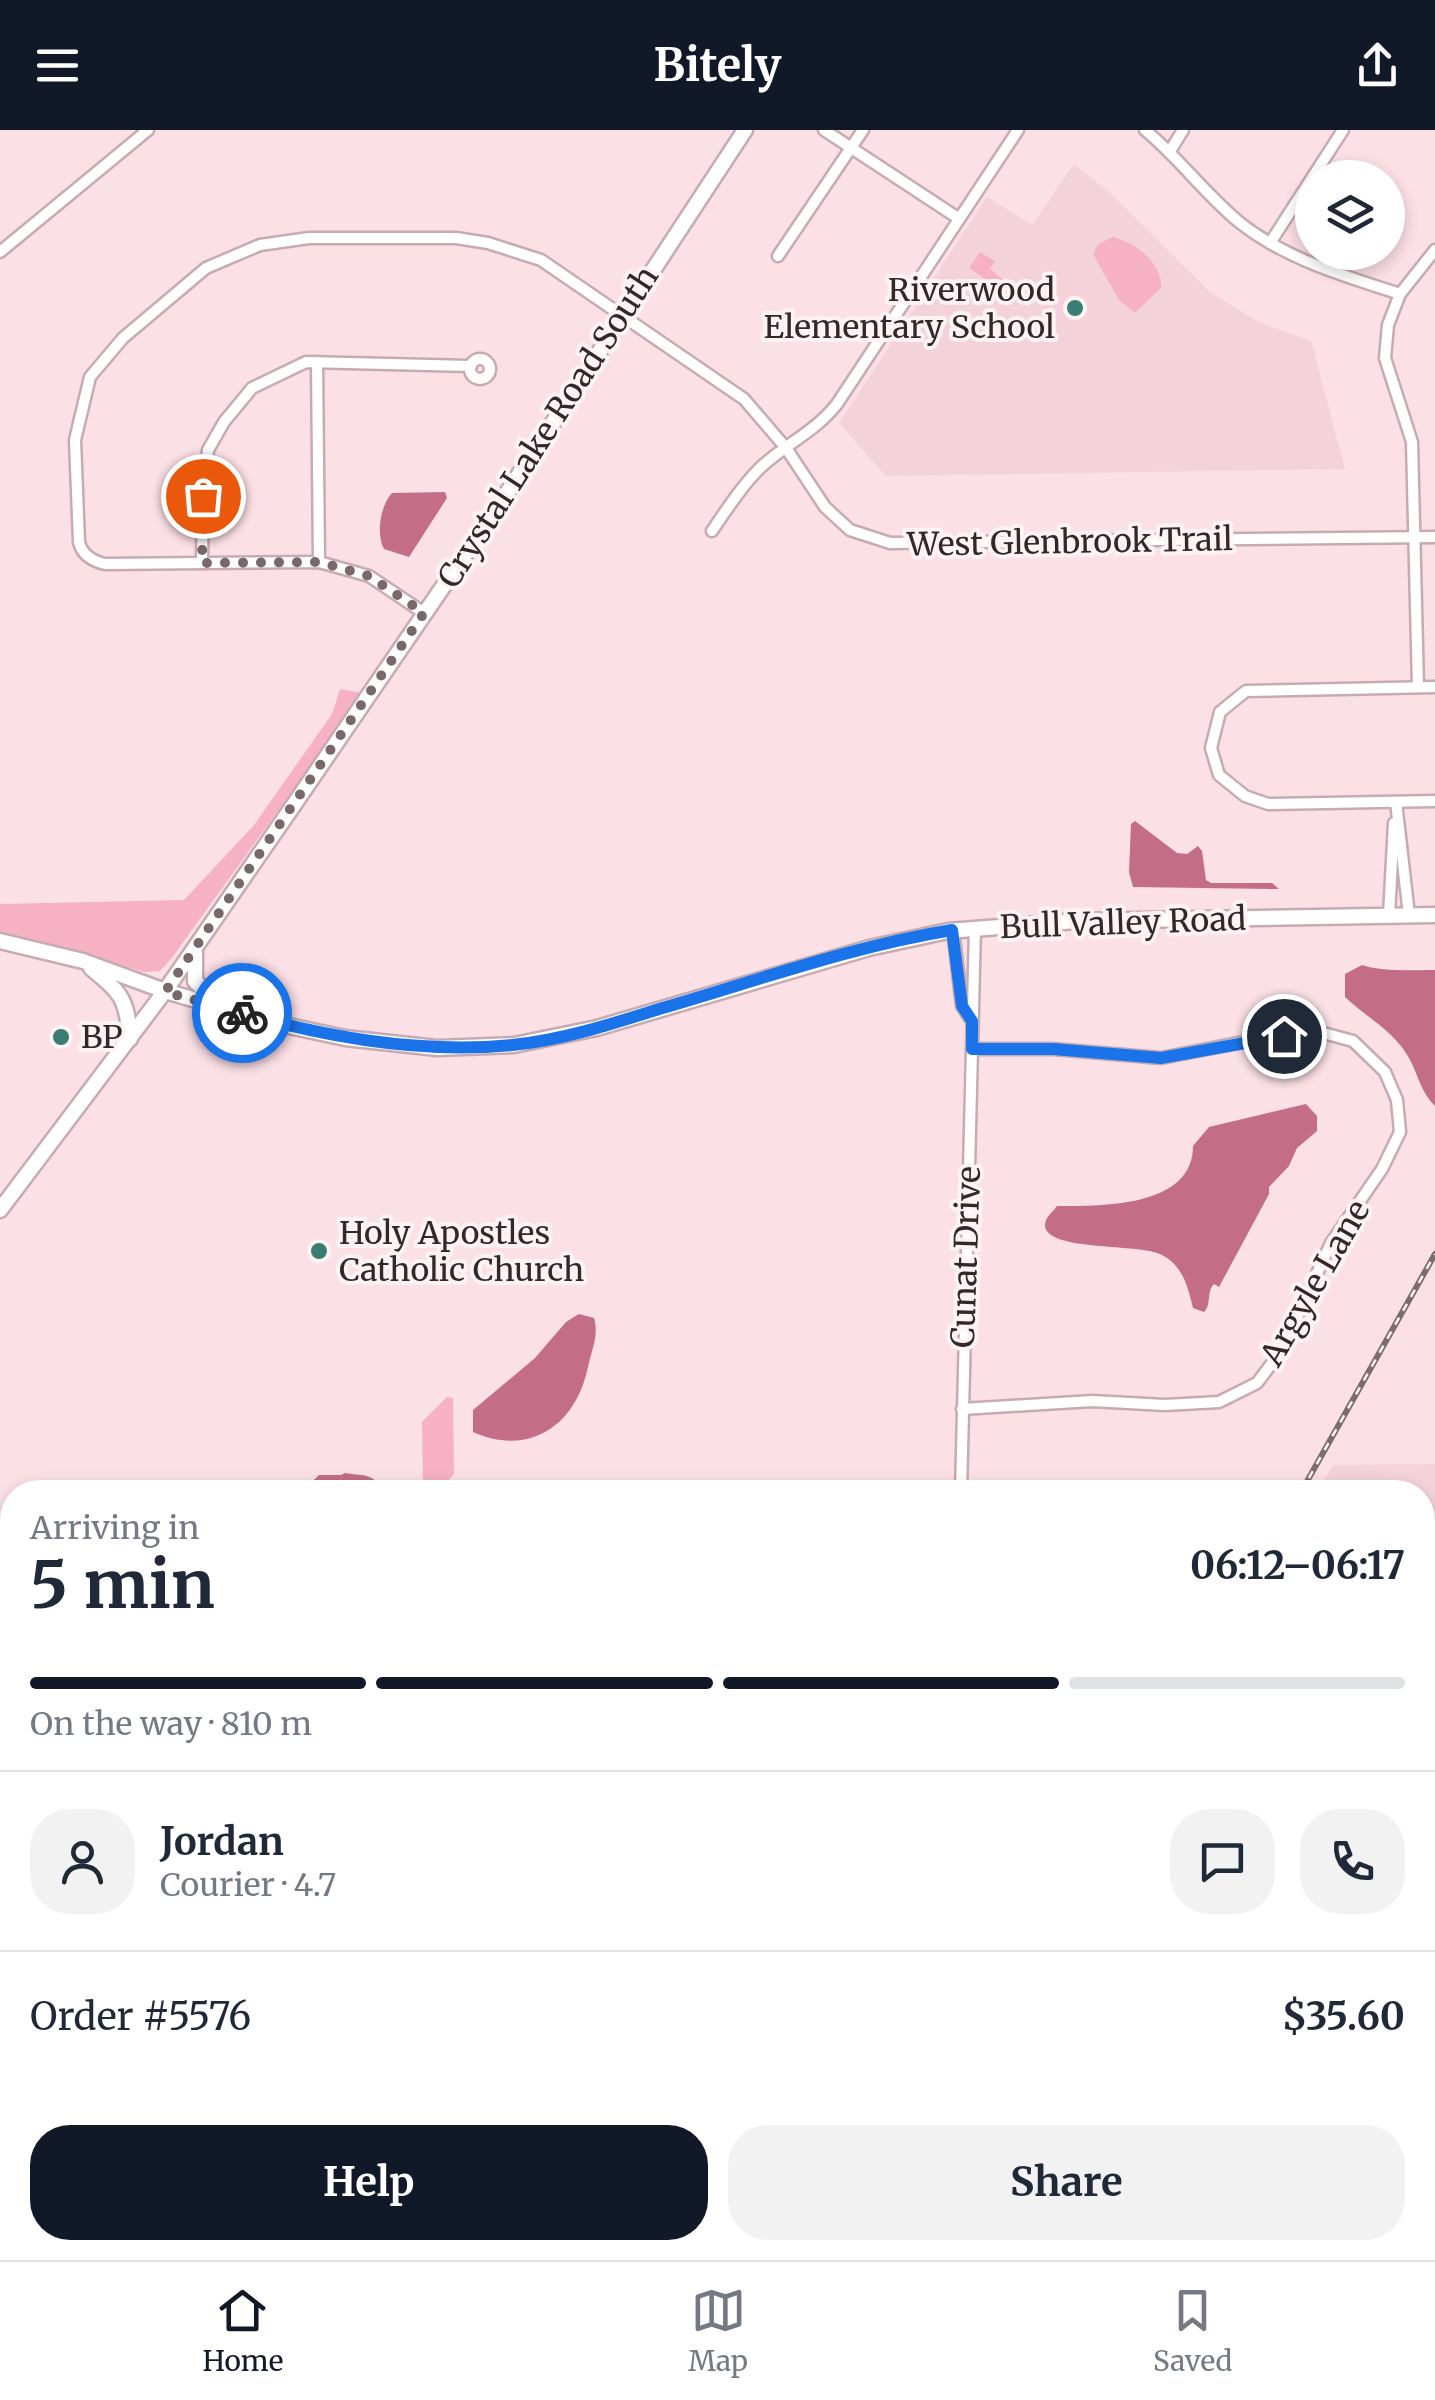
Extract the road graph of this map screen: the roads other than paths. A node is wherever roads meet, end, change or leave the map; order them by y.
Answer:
1 (148, 130) edge
2 (745, 130) edge
3 (824, 130) edge
4 (864, 130) edge
5 (1018, 130) edge
6 (1146, 130) edge
7 (1184, 130) edge
8 (1343, 130) edge
9 (852, 148) junction
10 (1170, 151) junction
11 (958, 218) junction
12 (1270, 243) junction
13 (1435, 250) edge
14 (0, 252) edge
15 (778, 256) dead end
16 (1400, 294) junction
17 (620, 316) junction
18 (317, 362) junction
19 (471, 366) dead end
20 (786, 448) junction
21 (712, 530) dead end
22 (1435, 537) edge
23 (1415, 538) junction
24 (319, 562) junction
25 (202, 563) junction
26 (424, 613) junction
27 (1418, 686) junction
28 (1435, 686) edge
29 (1435, 801) edge
30 (1396, 802) junction
31 (1388, 915) junction
32 (1408, 915) junction
33 (1435, 915) edge
34 (975, 928) junction
35 (952, 930) junction
36 (0, 941) edge
37 (196, 945) junction
38 (82, 961) junction
39 (165, 992) junction
40 (972, 1021) junction
41 (275, 1022) junction
42 (130, 1038) junction
43 (972, 1049) junction
44 (0, 1210) edge
45 (962, 1410) junction
46 (961, 1480) edge

1 - 14 street
2 - 17 street, Crystal Lake Road South
3 - 9 street
4 - 9 street
5 - 11 street
6 - 10 street
7 - 10 street
8 - 12 street
9 - 11 street
9 - 15 street
10 - 12 street
11 - 20 street
12 - 16 street
13 - 16 street
16 - 23 street
17 - 20 street, West Glenbrook Trail
17 - 25 street, West Glenbrook Trail
17 - 26 street, Crystal Lake Road South
18 - 19 street
18 - 24 street
18 - 25 street
20 - 21 street
20 - 23 street, West Glenbrook Trail
22 - 23 street, West Glenbrook Trail
23 - 27 street
24 - 25 street
24 - 26 street
26 - 37 street, Crystal Lake Road South
27 - 28 street
27 - 30 street
29 - 30 street
30 - 31 street
30 - 32 street
31 - 32 street, Bull Valley Road
31 - 34 street, Bull Valley Road
32 - 33 street, Bull Valley Road
34 - 35 street, Bull Valley Road
34 - 40 street, Cunat Drive
35 - 40 street, Cunat Drive
35 - 41 street, Bull Valley Road
36 - 38 street, Bull Valley Road
37 - 39 street, Crystal Lake Road South
37 - 41 street
38 - 39 street, Bull Valley Road
38 - 42 street
39 - 41 street, Bull Valley Road
39 - 42 street, Crystal Lake Road South
40 - 43 street, Cunat Drive
42 - 44 street, Crystal Lake Road South
43 - 45 street, Cunat Drive
43 - 45 street, Argyle Lane
45 - 46 street, Cunat Drive

